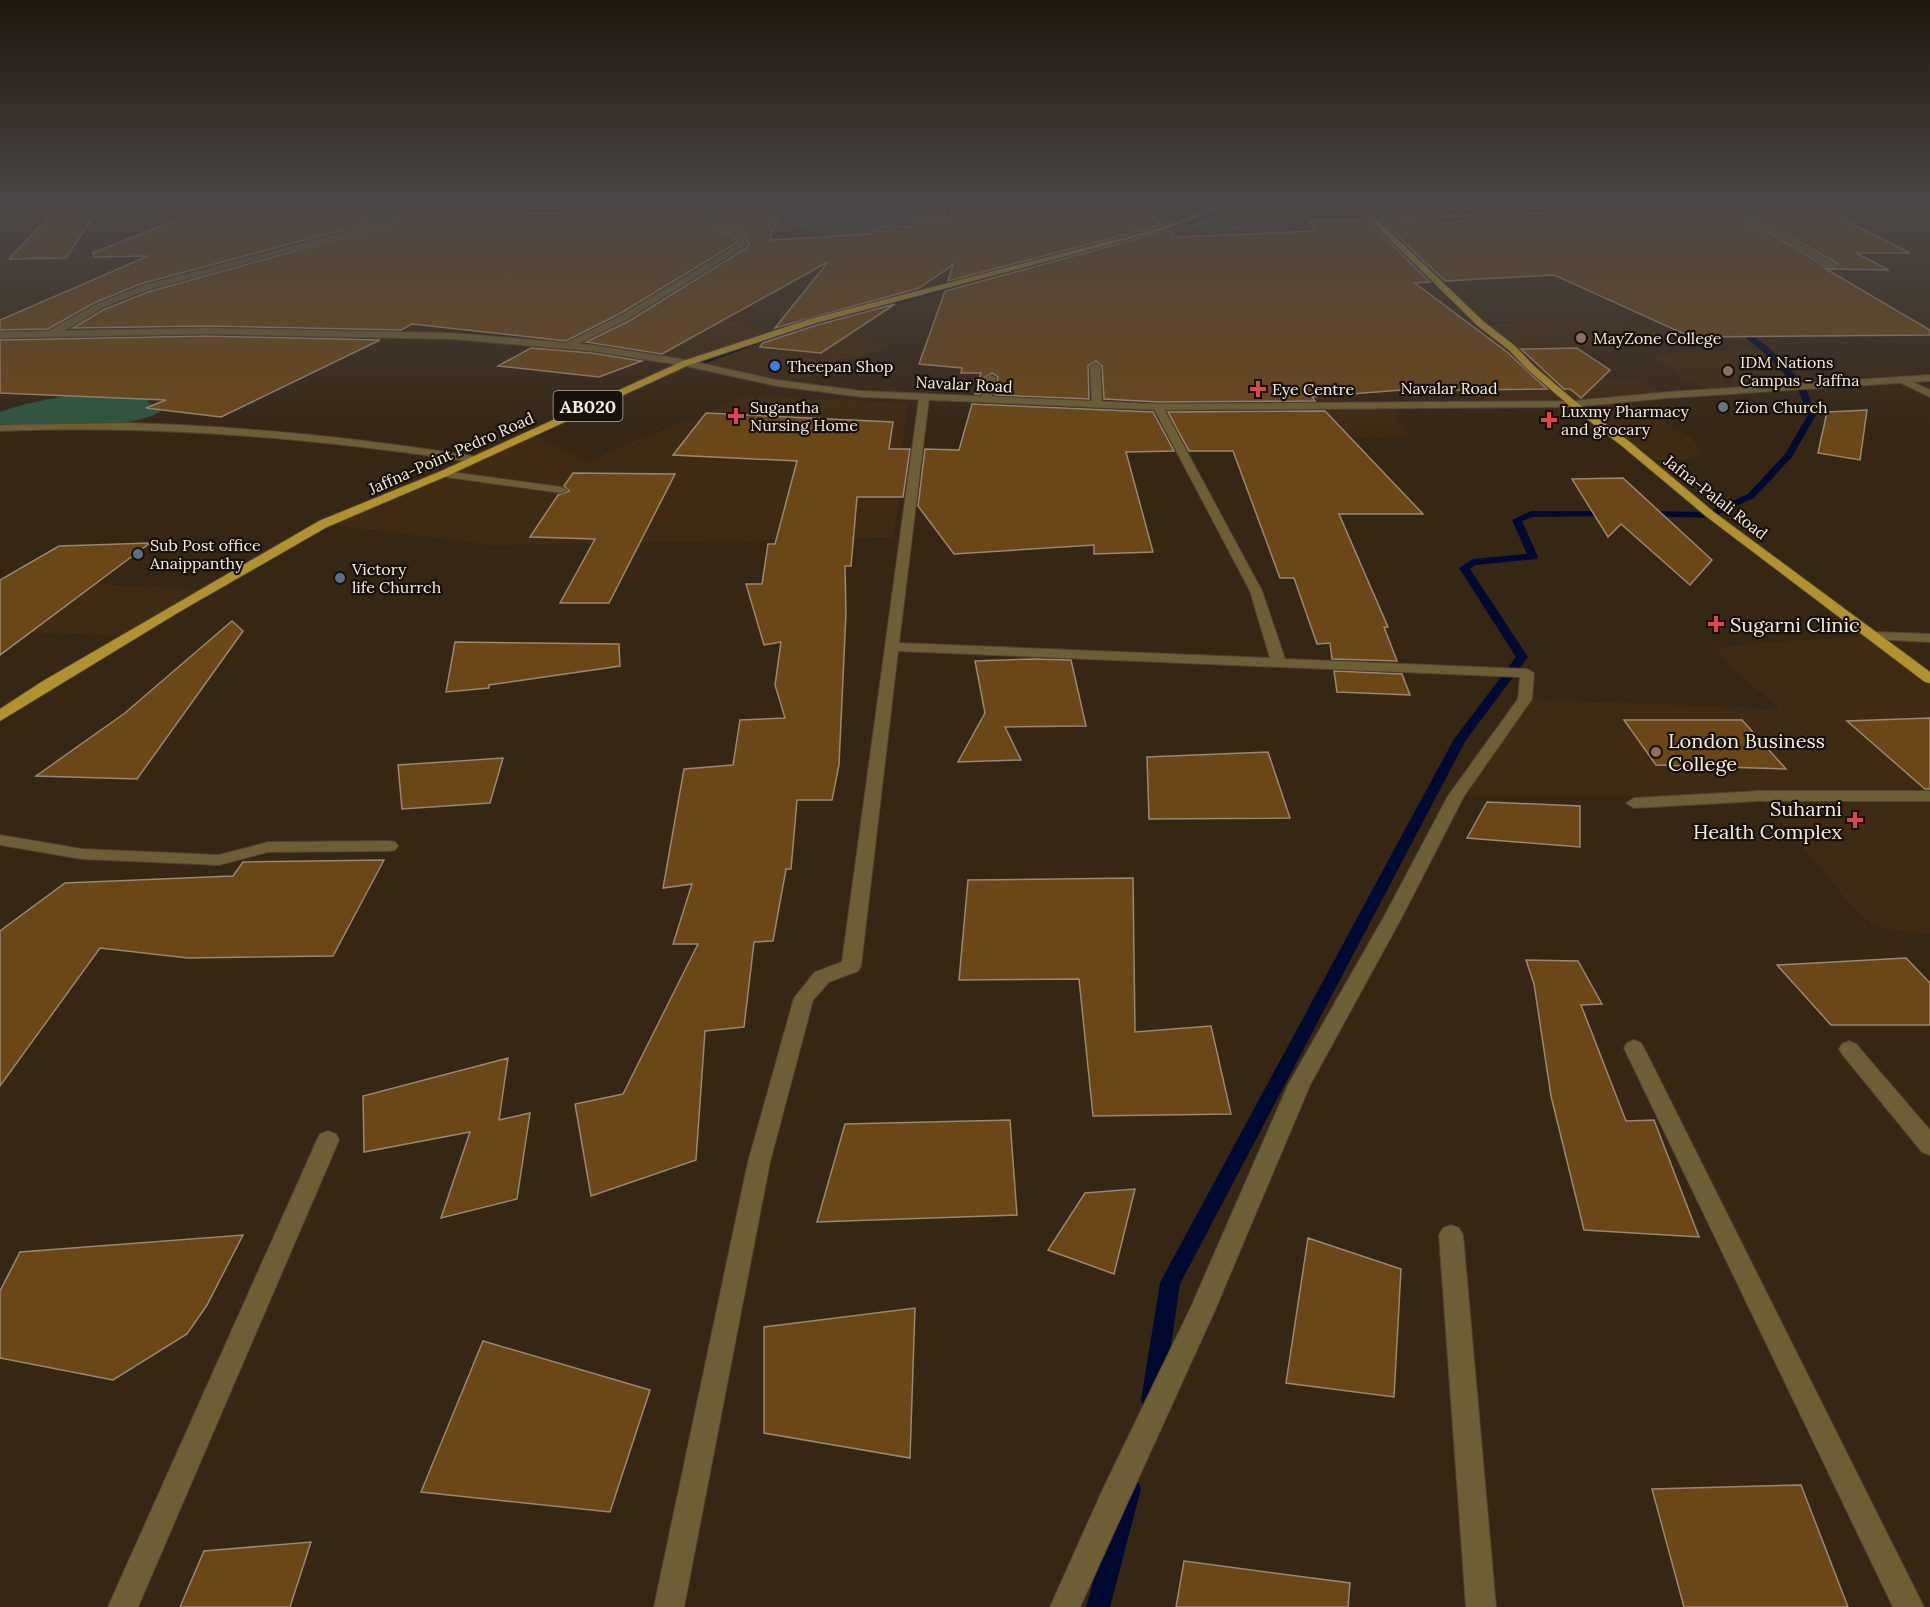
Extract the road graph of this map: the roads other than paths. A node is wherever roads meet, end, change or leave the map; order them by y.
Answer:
1 (166, 282) edge
2 (683, 282) edge
3 (961, 282) edge
4 (1438, 282) edge
5 (47, 334) junction
6 (0, 335) edge
7 (567, 346) junction
8 (686, 363) junction
9 (1095, 366) dead end
10 (992, 378) dead end
11 (1930, 378) edge
12 (1902, 380) junction
13 (1930, 394) edge
14 (924, 398) junction
15 (986, 400) junction
16 (1573, 404) junction
17 (1097, 405) junction
18 (1158, 407) junction
19 (0, 428) edge
20 (473, 459) junction
21 (443, 474) junction
22 (561, 490) dead end
23 (1875, 636) junction
24 (1930, 638) edge
25 (892, 647) junction
26 (1279, 663) junction
27 (1930, 679) edge
28 (0, 716) edge
29 (1930, 796) edge
30 (1634, 803) dead end
31 (0, 840) edge
32 (389, 846) dead end
33 (1634, 1048) dead end
34 (1849, 1049) dead end
35 (328, 1140) dead end
36 (1930, 1146) edge
37 (1451, 1235) dead end
38 (123, 1607) edge
39 (669, 1607) edge
40 (1065, 1607) edge
41 (1481, 1607) edge
42 (1909, 1607) edge

1 - 5 street
2 - 7 street
3 - 8 main road, Jaffna-Point Pedro Road / AB020
4 - 16 main road, Jafna-Palali Road
5 - 6 street, Navalar Road
5 - 7 street, Navalar Road
7 - 8 street, Navalar Road
8 - 14 street, Navalar Road
8 - 20 main road, Jaffna-Point Pedro Road / AB020
9 - 17 street
10 - 15 street
11 - 12 street, Navalar Road
12 - 13 street
12 - 16 street, Navalar Road
14 - 15 street, Navalar Road
14 - 25 street
15 - 17 street, Navalar Road
16 - 18 street, Navalar Road
16 - 23 main road, Jafna-Palali Road
17 - 18 street, Navalar Road
18 - 26 street
19 - 20 street
20 - 21 main road, Jaffna-Point Pedro Road / AB020
21 - 22 street
21 - 28 main road, Jaffna-Point Pedro Road / AB020
23 - 24 street
23 - 27 main road, Jafna-Palali Road
25 - 26 street
25 - 39 street
26 - 40 street
29 - 30 street
31 - 32 street
33 - 42 street
34 - 36 street
35 - 38 street
37 - 41 street

